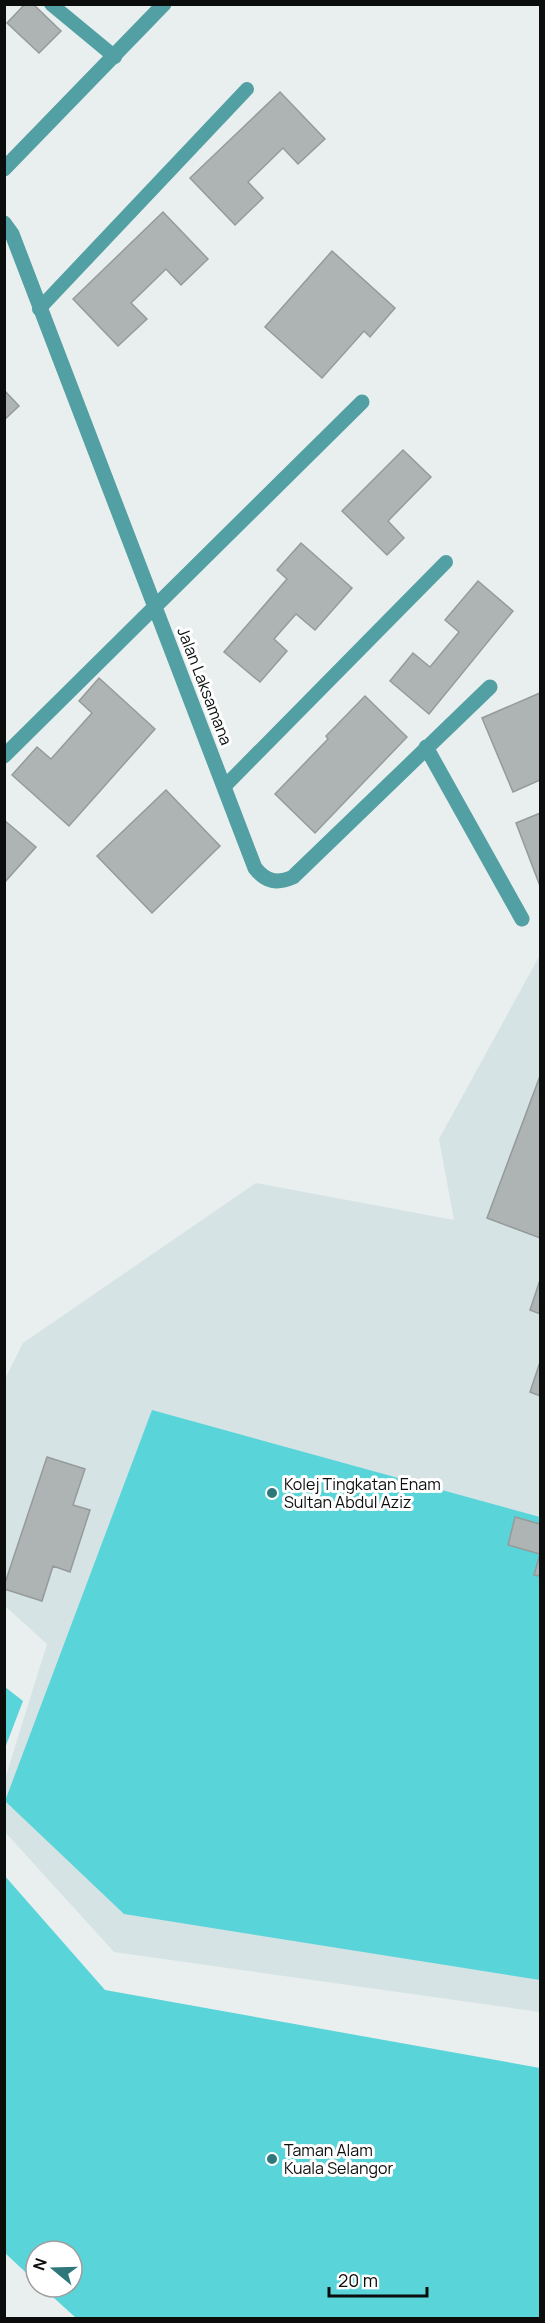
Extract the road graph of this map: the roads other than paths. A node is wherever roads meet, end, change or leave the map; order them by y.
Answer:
1 (51, 4) edge
2 (164, 4) edge
3 (115, 57) junction
4 (248, 88) dead end
5 (4, 169) edge
6 (4, 223) edge
7 (39, 309) junction
8 (362, 402) dead end
9 (446, 562) dead end
10 (155, 604) junction
11 (490, 687) dead end
12 (426, 747) junction
13 (4, 756) edge
14 (224, 787) junction
15 (522, 919) dead end

1 - 3 lane
2 - 3 street
3 - 5 street
4 - 7 lane
6 - 7 street, Jalan Laksamana
7 - 10 street, Jalan Laksamana
8 - 10 street
9 - 14 lane
10 - 13 street
10 - 14 street, Jalan Laksamana
11 - 12 street, Jalan Laksamana
12 - 14 street, Jalan Laksamana
12 - 15 street

